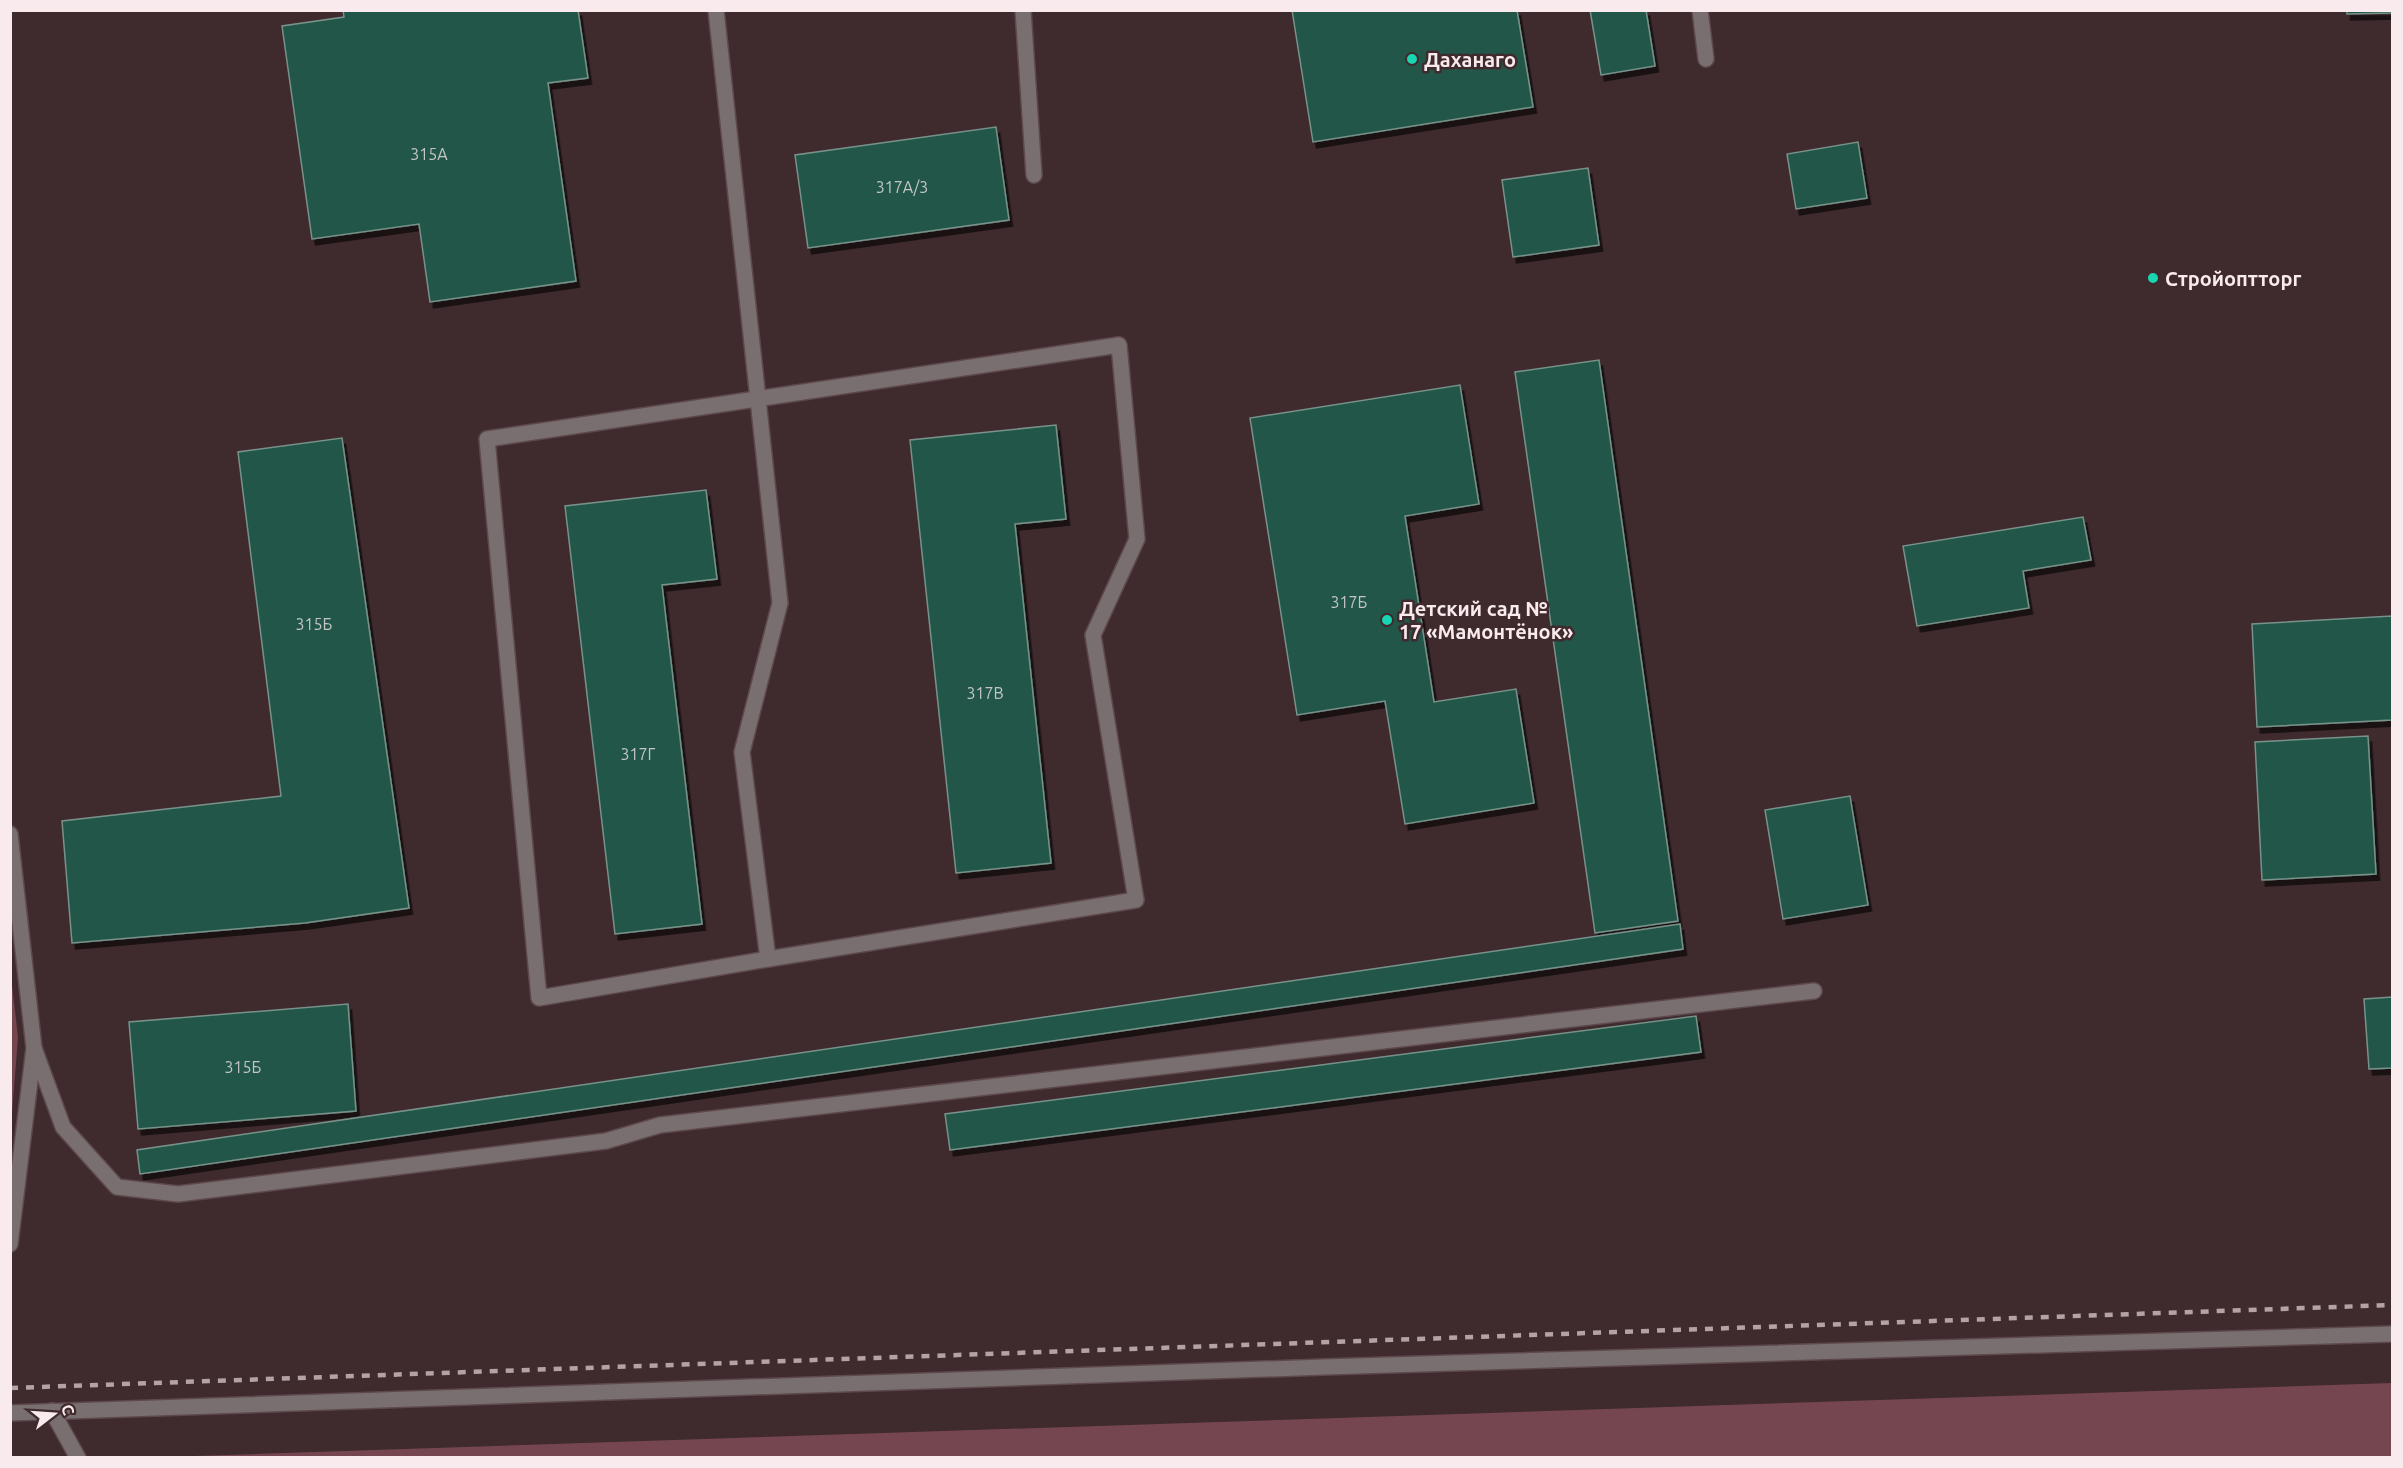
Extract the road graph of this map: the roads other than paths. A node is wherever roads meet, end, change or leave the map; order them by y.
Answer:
1 (716, 10) edge
2 (1023, 10) edge
3 (1700, 10) edge
4 (1706, 59) dead end
5 (1034, 175) dead end
6 (758, 399) junction
7 (10, 834) edge
8 (768, 959) junction
9 (1814, 991) dead end
10 (34, 1048) junction
11 (10, 1244) edge
12 (2392, 1334) edge
13 (52, 1412) junction
14 (10, 1413) edge
15 (78, 1458) edge

1 - 6 street
2 - 5 street
3 - 4 street
6 - 8 street
6 - 8 street
6 - 8 street
7 - 10 street
9 - 10 street
10 - 11 street
12 - 13 street
13 - 14 street
13 - 15 street

